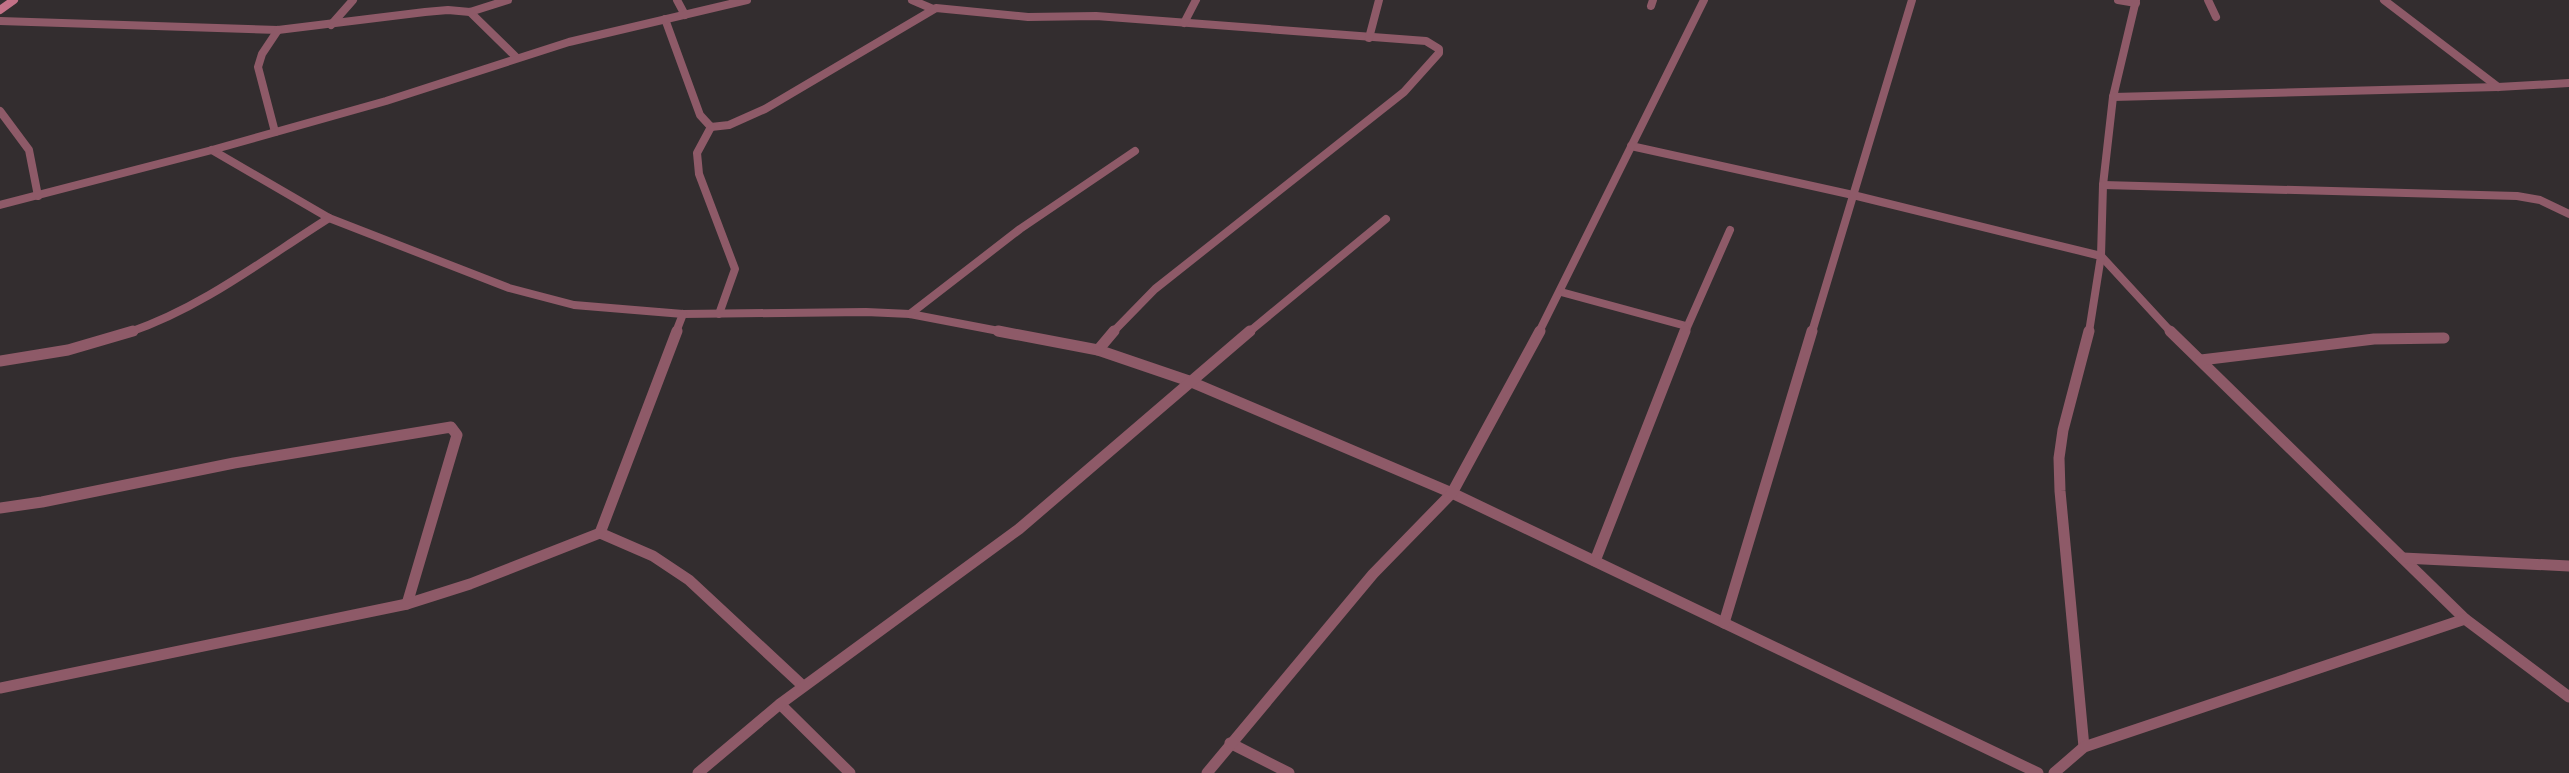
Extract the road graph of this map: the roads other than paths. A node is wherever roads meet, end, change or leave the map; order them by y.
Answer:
1 (14, 0) edge
2 (353, 0) edge
3 (508, 0) edge
4 (677, 0) edge
5 (746, 0) edge
6 (912, 0) edge
7 (1196, 0) edge
8 (1379, 0) edge
9 (1704, 0) edge
10 (1912, 0) edge
11 (2118, 0) edge
12 (2208, 0) edge
13 (2384, 0) edge
14 (2136, 2) edge
15 (933, 9) junction
16 (0, 10) edge
17 (470, 12) junction
18 (685, 15) junction
19 (2216, 17) dead end
20 (666, 18) junction
21 (0, 21) edge
22 (1184, 23) junction
23 (331, 25) junction
24 (278, 30) junction
25 (1369, 38) junction
26 (516, 57) junction
27 (2569, 83) edge
28 (2498, 87) junction
29 (2113, 97) junction
30 (0, 111) edge
31 (711, 127) junction
32 (275, 132) junction
33 (1631, 146) junction
34 (212, 150) junction
35 (1135, 151) dead end
36 (2103, 185) junction
37 (1853, 195) junction
38 (38, 196) junction
39 (0, 205) edge
40 (2569, 214) edge
41 (329, 218) junction
42 (1386, 219) dead end
43 (1730, 230) dead end
44 (2101, 256) junction
45 (1561, 292) junction
46 (683, 314) junction
47 (719, 314) junction
48 (910, 314) junction
49 (1686, 326) junction
50 (2444, 338) dead end
51 (1098, 350) junction
52 (2201, 360) junction
53 (0, 361) edge
54 (1189, 381) junction
55 (1452, 493) junction
56 (0, 508) edge
57 (600, 533) junction
58 (2403, 558) junction
59 (1595, 561) junction
60 (2569, 566) edge
61 (407, 604) junction
62 (2465, 619) junction
63 (1724, 623) junction
64 (803, 686) junction
65 (0, 688) edge
66 (2569, 697) edge
67 (780, 704) junction
68 (1230, 743) junction
69 (2084, 747) junction
70 (698, 773) edge
71 (850, 773) edge
72 (1207, 773) edge
73 (1289, 773) edge
74 (2038, 773) edge
75 (2054, 773) edge

1 - 16 street
2 - 23 street
3 - 17 street
4 - 18 street
5 - 18 street
6 - 15 street
7 - 22 street
8 - 25 street
9 - 33 street
10 - 37 street
11 - 14 street
12 - 19 street
13 - 28 street
14 - 29 street
15 - 22 street
15 - 31 street
17 - 23 street
17 - 26 street
18 - 20 street
20 - 26 street
20 - 31 street
21 - 24 street
22 - 25 street
23 - 24 street
24 - 32 street
25 - 51 street
26 - 32 street
27 - 28 street
28 - 29 street
29 - 36 street
30 - 38 street
31 - 47 street
32 - 34 street
33 - 37 street
33 - 45 street
34 - 38 street
34 - 41 street
35 - 48 street
36 - 40 street
36 - 44 street
37 - 44 street
37 - 63 street
38 - 39 street
41 - 46 street
41 - 53 street
42 - 54 street
43 - 49 street
44 - 52 street
44 - 69 street
45 - 49 street
45 - 55 street
46 - 47 street
46 - 57 street
47 - 48 street
48 - 51 street
49 - 59 street
50 - 52 street
51 - 54 street
52 - 58 street
54 - 55 street
54 - 64 street
55 - 59 street
55 - 68 street
56 - 61 street
57 - 61 street
57 - 64 street
58 - 60 street
58 - 62 street
59 - 63 street
61 - 65 street
62 - 66 street
62 - 69 street
63 - 74 street
64 - 67 street
67 - 70 street
67 - 71 street
68 - 72 street
68 - 73 street
69 - 75 street

